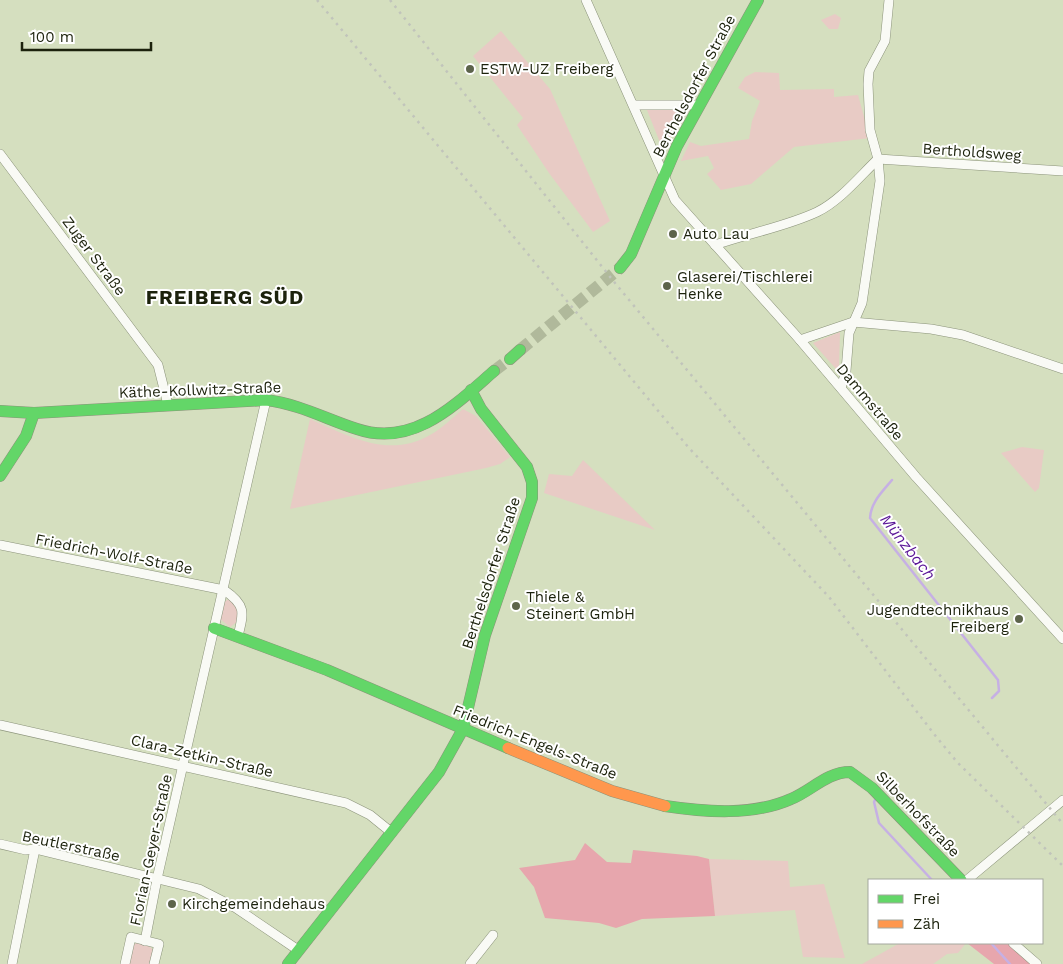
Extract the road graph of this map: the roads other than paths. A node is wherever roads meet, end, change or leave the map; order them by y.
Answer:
1 (586, 0) edge
2 (758, 0) edge
3 (889, 0) edge
4 (634, 105) junction
5 (700, 105) junction
6 (0, 154) edge
7 (878, 159) junction
8 (1063, 172) edge
9 (664, 177) junction
10 (715, 245) junction
11 (620, 268) tunnel mouth
12 (853, 322) junction
13 (800, 340) junction
14 (520, 350) tunnel mouth
15 (510, 359) tunnel mouth
16 (1063, 369) edge
17 (494, 371) tunnel mouth
18 (841, 388) junction
19 (471, 390) junction
20 (266, 400) junction
21 (168, 405) junction
22 (0, 411) edge
23 (34, 413) junction
24 (0, 476) edge
25 (0, 545) edge
26 (224, 590) junction
27 (214, 628) junction
28 (238, 636) junction
29 (1063, 639) edge
30 (0, 725) edge
31 (463, 729) junction
32 (183, 765) junction
33 (850, 772) joint
34 (1063, 800) edge
35 (391, 832) junction
36 (0, 844) edge
37 (35, 849) junction
38 (157, 878) junction
39 (960, 879) edge
40 (969, 879) edge
41 (493, 934) dead end
42 (145, 940) junction
43 (1015, 944) edge
44 (298, 950) junction
45 (12, 964) edge
46 (125, 964) edge
47 (154, 964) edge
48 (288, 964) edge
49 (470, 964) edge
50 (1037, 964) edge

1 - 4 street, Dammstraße
2 - 5 street, Berthelsdorfer Straße
3 - 7 street
4 - 5 street
4 - 9 street, Dammstraße
5 - 9 street, Berthelsdorfer Straße
6 - 21 street, Zuger Straße
7 - 8 street, Bertholdsweg
7 - 10 street
7 - 12 street
9 - 10 street, Dammstraße
9 - 11 street, Berthelsdorfer Straße
10 - 13 street, Dammstraße
12 - 13 street
12 - 16 street
12 - 18 street
13 - 18 street, Dammstraße
14 - 15 street
17 - 19 street
18 - 29 street, Dammstraße
19 - 20 street, Käthe-Kollwitz-Straße
19 - 31 street, Berthelsdorfer Straße
20 - 21 street, Käthe-Kollwitz-Straße
20 - 26 street, Florian-Geyer-Straße
21 - 23 street, Käthe-Kollwitz-Straße
22 - 23 street, Käthe-Kollwitz-Straße
23 - 24 street
25 - 26 street, Friedrich-Wolf-Straße
26 - 27 street, Florian-Geyer-Straße
26 - 28 street
27 - 28 street, Friedrich-Engels-Straße
27 - 32 street, Florian-Geyer-Straße
28 - 31 street, Friedrich-Engels-Straße
30 - 32 street, Clara-Zetkin-Straße
31 - 33 street, Friedrich-Engels-Straße
31 - 35 street, Berthelsdorfer Straße
32 - 35 street, Clara-Zetkin-Straße
32 - 38 street, Florian-Geyer-Straße
33 - 39 street, Silberhofstraße
34 - 40 street
35 - 44 street, Berthelsdorfer Straße
36 - 37 street, Beutlerstraße
37 - 38 street, Beutlerstraße
37 - 45 street
38 - 42 street, Florian-Geyer-Straße
38 - 44 street, Beutlerstraße
41 - 49 street
42 - 46 street, Florian-Geyer-Straße
42 - 47 street, Florian-Geyer-Straße
43 - 50 street
44 - 48 street, Berthelsdorfer Straße

